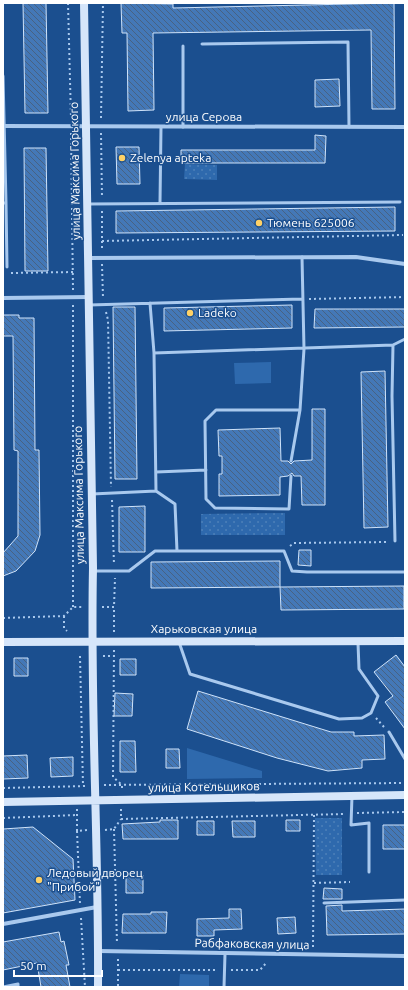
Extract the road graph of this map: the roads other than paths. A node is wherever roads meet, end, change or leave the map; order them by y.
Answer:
1 (84, 3) edge
2 (202, 44) dead end
3 (183, 46) dead end
4 (3, 76) edge
5 (4, 126) edge
6 (86, 126) junction
7 (405, 126) edge
8 (161, 127) junction
9 (183, 127) junction
10 (349, 127) junction
11 (160, 202) junction
12 (400, 202) dead end
13 (4, 203) edge
14 (87, 204) junction
15 (88, 258) junction
16 (302, 258) junction
17 (405, 264) edge
18 (7, 267) dead end
19 (3, 298) edge
20 (302, 299) junction
21 (89, 301) junction
22 (150, 304) junction
23 (405, 339) edge
24 (393, 345) junction
25 (304, 349) junction
26 (154, 353) junction
27 (300, 410) junction
28 (291, 461) dead end
29 (206, 470) junction
30 (156, 472) junction
31 (291, 476) dead end
32 (156, 491) junction
33 (92, 494) junction
34 (396, 541) road end
35 (177, 551) junction
36 (92, 571) junction
37 (405, 572) edge
38 (179, 641) junction
39 (358, 641) junction
40 (405, 641) edge
41 (3, 642) edge
42 (92, 642) junction
43 (389, 732) road end
44 (405, 759) edge
45 (405, 795) edge
46 (352, 796) junction
47 (96, 800) junction
48 (3, 802) edge
49 (369, 872) dead end
50 (405, 900) edge
51 (324, 903) dead end
52 (97, 907) junction
53 (3, 924) edge
54 (98, 951) junction
55 (225, 954) junction
56 (405, 956) edge
57 (3, 987) edge
58 (18, 987) edge
59 (98, 987) edge
60 (224, 987) edge

1 - 6 street, улица Максима Горького
2 - 10 lane
3 - 9 lane
4 - 5 lane
5 - 6 street, улица Серова
5 - 13 lane
6 - 8 street, улица Серова
6 - 14 street, улица Максима Горького
7 - 10 street, улица Серова
8 - 9 street, улица Серова
8 - 11 lane
9 - 10 street, улица Серова
11 - 12 lane
11 - 14 lane
13 - 18 lane
14 - 15 street, улица Максима Горького
15 - 16 street
15 - 21 street, улица Максима Горького
16 - 17 street
16 - 20 lane
19 - 21 street
20 - 22 lane
20 - 25 lane
21 - 22 lane
21 - 33 street, улица Максима Горького
22 - 26 lane
23 - 24 lane
24 - 25 lane
24 - 34 lane
25 - 26 lane
25 - 27 lane
26 - 30 lane
27 - 28 lane
27 - 29 lane
29 - 30 lane
29 - 31 lane
30 - 32 lane
32 - 33 lane
32 - 35 lane
33 - 36 street, улица Максима Горького
35 - 36 lane
35 - 37 lane
36 - 42 street, улица Максима Горького
38 - 39 street, Харьковская улица
38 - 39 lane
38 - 42 street, Харьковская улица
39 - 40 street, Харьковская улица
41 - 42 street, Харьковская улица
42 - 47 street, улица Максима Горького
43 - 44 lane
45 - 46 street, улица Котельщиков
46 - 47 street, улица Котельщиков
46 - 49 lane
47 - 48 street, улица Котельщиков
47 - 52 street, улица Максима Горького
50 - 51 lane
52 - 53 street
52 - 54 street, улица Максима Горького
54 - 55 street, Рабфаковская улица
54 - 59 street, улица Максима Горького
55 - 56 street, Рабфаковская улица
55 - 60 lane
57 - 58 lane

